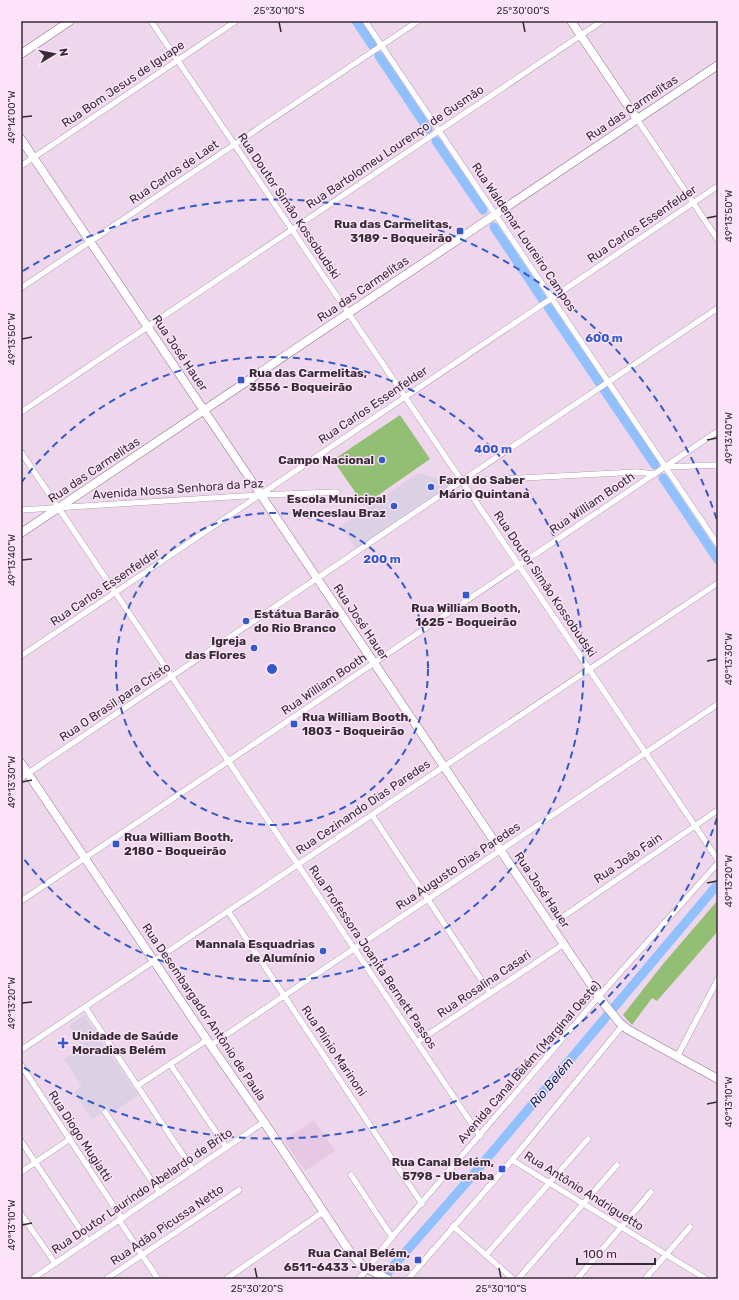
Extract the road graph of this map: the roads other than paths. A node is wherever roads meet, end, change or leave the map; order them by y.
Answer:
1 (70, 21) edge
2 (151, 21) edge
3 (236, 21) edge
4 (365, 21) edge
5 (418, 21) edge
6 (571, 21) edge
7 (602, 21) edge
8 (580, 35) junction
9 (382, 46) junction
10 (21, 54) edge
11 (178, 60) junction
12 (718, 65) edge
13 (637, 119) junction
14 (439, 131) junction
15 (21, 139) edge
16 (235, 144) junction
17 (34, 158) junction
18 (21, 166) edge
19 (718, 186) edge
20 (693, 203) junction
21 (495, 214) junction
22 (292, 229) junction
23 (718, 240) edge
24 (90, 242) junction
25 (21, 288) edge
26 (552, 298) junction
27 (718, 308) edge
28 (348, 313) junction
29 (148, 327) junction
30 (608, 382) junction
31 (405, 397) junction
32 (204, 410) junction
33 (21, 412) edge
34 (718, 432) edge
35 (21, 452) edge
36 (718, 465) edge
37 (665, 467) junction
38 (655, 474) junction
39 (462, 481) junction
40 (337, 492) dead end
41 (261, 494) junction
42 (59, 508) junction
43 (21, 510) edge
44 (21, 533) edge
45 (718, 545) edge
46 (519, 566) junction
47 (317, 578) junction
48 (718, 583) edge
49 (115, 593) junction
50 (21, 656) edge
51 (375, 663) junction
52 (589, 669) junction
53 (172, 676) junction
54 (718, 704) edge
55 (646, 753) junction
56 (228, 761) junction
57 (21, 763) edge
58 (444, 766) junction
59 (24, 776) edge
60 (718, 810) edge
61 (372, 815) junction
62 (695, 826) junction
63 (501, 850) junction
64 (85, 858) junction
65 (718, 861) edge
66 (298, 864) junction
67 (428, 899) junction
68 (21, 901) edge
69 (228, 911) junction
70 (551, 924) junction
71 (564, 944) junction
72 (354, 949) junction
73 (154, 961) junction
74 (718, 979) edge
75 (490, 993) junction
76 (284, 996) junction
77 (601, 998) junction
78 (85, 1007) junction
79 (621, 1024) junction
80 (209, 1042) junction
81 (417, 1042) junction
82 (21, 1050) edge
83 (677, 1057) junction
84 (170, 1064) junction
85 (21, 1065) edge
86 (718, 1079) edge
87 (137, 1086) junction
88 (105, 1112) dead end
89 (264, 1122) junction
90 (480, 1136) junction
91 (70, 1139) junction
92 (588, 1139) dead end
93 (21, 1142) edge
94 (226, 1147) junction
95 (512, 1160) junction
96 (35, 1162) junction
97 (617, 1166) dead end
98 (193, 1170) junction
99 (21, 1172) edge
100 (351, 1175) dead end
101 (549, 1183) junction
102 (240, 1190) dead end
103 (651, 1192) dead end
104 (160, 1193) junction
105 (422, 1204) junction
106 (583, 1204) junction
107 (324, 1212) junction
108 (21, 1214) edge
109 (120, 1219) junction
110 (453, 1226) junction
111 (621, 1227) junction
112 (690, 1227) dead end
113 (392, 1237) junction
114 (88, 1241) junction
115 (142, 1255) junction
116 (486, 1255) junction
117 (666, 1255) junction
118 (55, 1263) junction
119 (368, 1269) junction
120 (32, 1279) edge
121 (106, 1279) edge
122 (158, 1279) edge
123 (226, 1279) edge
124 (359, 1279) edge
125 (388, 1279) edge
126 (408, 1279) edge
127 (514, 1279) edge
128 (518, 1279) edge
129 (577, 1279) edge
130 (645, 1279) edge
131 (706, 1279) edge

1 - 10 main road
2 - 11 street, Rua Doutor Simão Kossobudski
3 - 11 street, Rua Bom Jesus de Iguape
4 - 9 street, Rua Waldemar Loureiro Campos
5 - 9 street, Rua Carlos de Laet
6 - 8 main road
7 - 8 street, Rua Bartolomeu Lourenço de Gusmão
8 - 13 main road
8 - 14 street, Rua Bartolomeu Lourenço de Gusmão
9 - 14 street, Rua Waldemar Loureiro Campos
9 - 16 street, Rua Carlos de Laet
11 - 16 street, Rua Doutor Simão Kossobudski
11 - 17 street, Rua Bom Jesus de Iguape
12 - 13 main road, Rua das Carmelitas
13 - 20 street
13 - 21 main road, Rua das Carmelitas
14 - 21 street, Rua Waldemar Loureiro Campos
14 - 22 street, Rua Bartolomeu Lourenço de Gusmão
15 - 17 main road, Rua José Hauer
16 - 22 street, Rua Doutor Simão Kossobudski
16 - 24 street, Rua Carlos de Laet
17 - 18 street, Rua Bom Jesus de Iguape
17 - 24 main road, Rua José Hauer
19 - 20 street, Rua Carlos Essenfelder
20 - 23 street
20 - 26 street, Rua Carlos Essenfelder
21 - 26 street, Rua Waldemar Loureiro Campos
21 - 28 main road, Rua das Carmelitas
22 - 28 street, Rua Doutor Simão Kossobudski
22 - 29 street, Rua Bartolomeu Lourenço de Gusmão
24 - 25 street, Rua Carlos de Laet
24 - 29 main road, Rua José Hauer
26 - 30 street, Rua Waldemar Loureiro Campos
26 - 31 street, Rua Carlos Essenfelder
27 - 30 street, Rua O Brasil para Cristo
28 - 31 street, Rua Doutor Simão Kossobudski
28 - 32 main road, Rua das Carmelitas
29 - 32 main road, Rua José Hauer
29 - 33 street, Rua Bartolomeu Lourenço de Gusmão
30 - 37 street, Rua Waldemar Loureiro Campos
30 - 39 street, Rua O Brasil para Cristo
31 - 39 street, Rua Doutor Simão Kossobudski
31 - 41 street, Rua Carlos Essenfelder
32 - 41 main road, Rua José Hauer
32 - 42 main road, Rua das Carmelitas
34 - 37 street, Rua William Booth
35 - 42 street, Rua Professora Joanita Bernett Passos
36 - 37 street
37 - 38 street, Rua William Booth
37 - 45 street, Rua Waldemar Loureiro Campos
38 - 39 street
38 - 46 street, Rua William Booth
39 - 46 street, Rua Doutor Simão Kossobudski
39 - 47 street, Rua O Brasil para Cristo
40 - 41 street, Avenida Nossa Senhora da Paz
41 - 42 street, Avenida Nossa Senhora da Paz
41 - 47 main road, Rua José Hauer
41 - 49 street, Rua Carlos Essenfelder
42 - 43 street, Avenida Nossa Senhora da Paz
42 - 44 main road, Rua das Carmelitas
42 - 49 street, Rua Professora Joanita Bernett Passos
46 - 51 street, Rua William Booth
46 - 52 street, Rua Doutor Simão Kossobudski
47 - 51 main road, Rua José Hauer
47 - 53 street, Rua O Brasil para Cristo
48 - 52 street, Rua Cezinando Dias Paredes
49 - 50 street, Rua Carlos Essenfelder
49 - 53 street, Rua Professora Joanita Bernett Passos
51 - 56 street, Rua William Booth
51 - 58 main road, Rua José Hauer
52 - 55 street, Rua Doutor Simão Kossobudski
52 - 58 street, Rua Cezinando Dias Paredes
53 - 56 street, Rua Professora Joanita Bernett Passos
53 - 59 street, Rua O Brasil para Cristo
54 - 55 street, Rua Augusto Dias Paredes
55 - 62 street, Rua Doutor Simão Kossobudski
55 - 63 street, Rua Augusto Dias Paredes
56 - 64 street, Rua William Booth
56 - 66 street, Rua Professora Joanita Bernett Passos
57 - 59 main road, Rua Desembargador Antônio de Paula
58 - 61 street, Rua Cezinando Dias Paredes
58 - 63 main road, Rua José Hauer
59 - 64 main road, Rua Desembargador Antônio de Paula
60 - 62 street, Rua João Fain
61 - 66 street, Rua Cezinando Dias Paredes
61 - 67 street
62 - 65 street, Rua Doutor Simão Kossobudski
62 - 70 street, Rua João Fain
63 - 67 street, Rua Augusto Dias Paredes
63 - 70 main road, Rua José Hauer
64 - 68 street, Rua William Booth
64 - 73 main road, Rua Desembargador Antônio de Paula
65 - 77 street, Avenida Canal Belém (Marginal Oeste)
66 - 69 street, Rua Cezinando Dias Paredes
66 - 72 street, Rua Professora Joanita Bernett Passos
67 - 72 street, Rua Augusto Dias Paredes
67 - 75 street
69 - 73 street, Rua Cezinando Dias Paredes
69 - 76 street, Rua Plínio Marinoni
70 - 71 main road, Rua José Hauer
71 - 75 street, Rua Rosalina Casari
71 - 77 main road, Rua José Hauer
72 - 76 street, Rua Augusto Dias Paredes
72 - 81 street, Rua Professora Joanita Bernett Passos
73 - 78 street, Rua Cezinando Dias Paredes
73 - 80 main road, Rua Desembargador Antônio de Paula
74 - 83 street
75 - 81 street, Rua Rosalina Casari
76 - 80 street, Rua Augusto Dias Paredes
76 - 105 street, Rua Plínio Marinoni
77 - 79 main road, Rua José Hauer
77 - 90 street, Avenida Canal Belém (Marginal Oeste)
78 - 82 street, Rua Cezinando Dias Paredes
78 - 87 street
79 - 83 main road, Rua José Hauer
79 - 95 street
80 - 84 street, Rua Augusto Dias Paredes
80 - 89 main road, Rua Desembargador Antônio de Paula
81 - 90 street, Rua Professora Joanita Bernett Passos
83 - 86 main road, Rua José Hauer
84 - 87 street, Rua Augusto Dias Paredes
84 - 94 street
85 - 91 street, Rua Diogo Mugiatti
87 - 98 street
88 - 104 street
89 - 94 street, Rua Doutor Laurindo Abelardo de Brito
89 - 107 main road, Rua Desembargador Antônio de Paula
90 - 105 street, Avenida Canal Belém (Marginal Oeste)
91 - 96 street
91 - 109 street, Rua Diogo Mugiatti
92 - 101 street
93 - 96 street
94 - 98 street, Rua Doutor Laurindo Abelardo de Brito
95 - 101 street, Rua Antônio Andriguetto
95 - 110 street
96 - 99 street
96 - 114 street
97 - 106 street
98 - 104 street, Rua Doutor Laurindo Abelardo de Brito
100 - 113 street
101 - 106 street, Rua Antônio Andriguetto
101 - 116 street
102 - 115 street, Rua Adão Picussa Netto
103 - 111 street
104 - 109 street, Rua Doutor Laurindo Abelardo de Brito
105 - 113 street, Avenida Canal Belém (Marginal Oeste)
106 - 111 street, Rua Antônio Andriguetto
106 - 128 street
107 - 119 main road, Rua Desembargador Antônio de Paula
107 - 123 street
108 - 118 street
109 - 114 street, Rua Doutor Laurindo Abelardo de Brito
109 - 115 street, Rua Diogo Mugiatti
110 - 116 street
110 - 126 street
111 - 117 street, Rua Antônio Andriguetto
111 - 129 street
112 - 117 street
113 - 119 street, Avenida Canal Belém (Marginal Oeste)
114 - 118 street, Rua Doutor Laurindo Abelardo de Brito
115 - 121 street, Rua Adão Picussa Netto
115 - 122 street, Rua Diogo Mugiatti
116 - 127 street
117 - 130 street
117 - 131 street, Rua Antônio Andriguetto
118 - 120 street, Rua Doutor Laurindo Abelardo de Brito
119 - 124 street, Avenida Canal Belém (Marginal Oeste)
119 - 125 main road, Rua Desembargador Antônio de Paula

